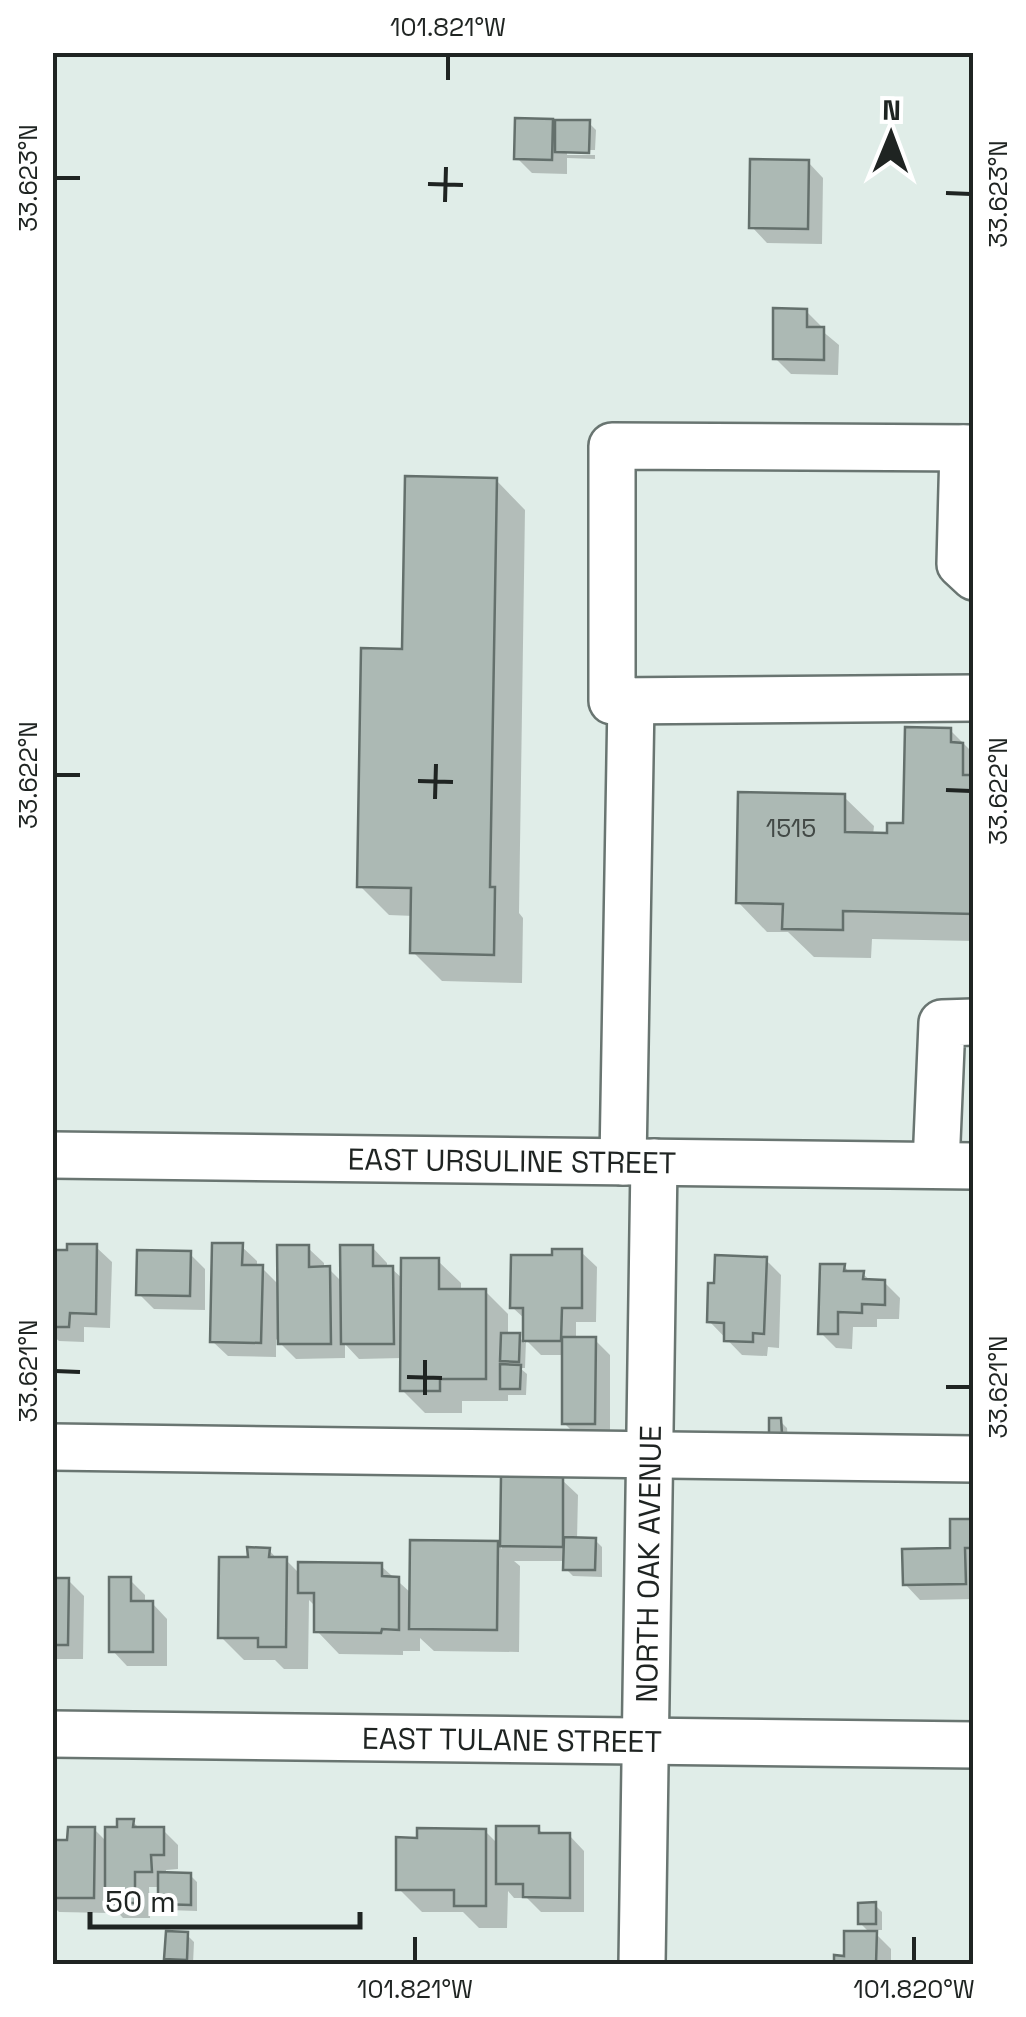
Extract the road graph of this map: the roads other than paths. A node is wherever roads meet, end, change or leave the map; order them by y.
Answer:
1 (968, 448) edge
2 (974, 577) edge
3 (974, 698) edge
4 (631, 700) junction
5 (974, 1022) edge
6 (52, 1155) edge
7 (638, 1162) junction
8 (955, 1166) edge
9 (52, 1447) edge
10 (650, 1454) junction
11 (974, 1458) edge
12 (52, 1734) edge
13 (645, 1742) junction
14 (974, 1745) edge
15 (642, 1964) edge

1 - 2 street
1 - 4 street
3 - 4 street
4 - 7 street, NORTH OAK AVENUE
5 - 8 street
6 - 7 street, EAST URSULINE STREET
7 - 8 street, EAST URSULINE STREET
7 - 10 street, NORTH OAK AVENUE
9 - 10 street
10 - 11 street
10 - 13 street, NORTH OAK AVENUE
12 - 13 street, EAST TULANE STREET
13 - 14 street, EAST TULANE STREET
13 - 15 street, NORTH OAK AVENUE

